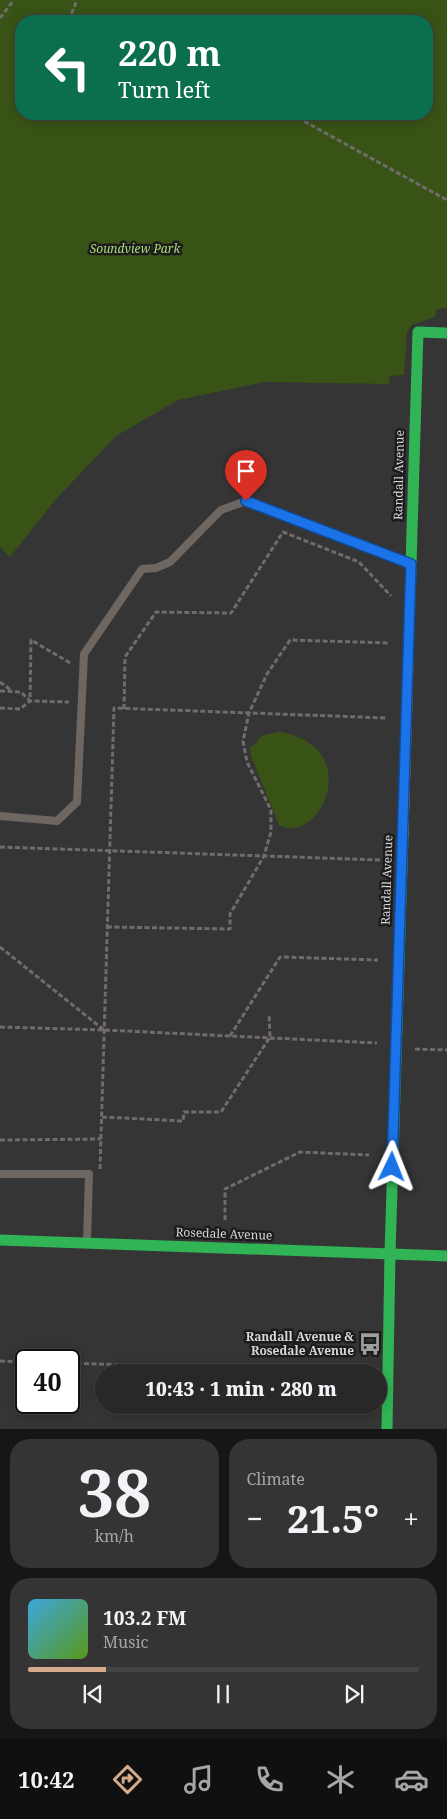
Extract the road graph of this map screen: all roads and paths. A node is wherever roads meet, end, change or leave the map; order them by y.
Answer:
1 (14, 0) edge
2 (77, 0) edge
3 (71, 15) edge
4 (0, 18) edge
5 (302, 120) edge
6 (447, 200) edge
7 (447, 332) edge
8 (411, 564) junction
9 (393, 598) dead end
10 (391, 643) dead end
11 (84, 671) junction
12 (0, 682) edge
13 (0, 691) edge
14 (12, 691) junction
15 (30, 701) junction
16 (82, 702) junction
17 (0, 708) edge
18 (124, 709) junction
19 (249, 714) junction
20 (388, 718) dead end
21 (0, 816) edge
22 (0, 847) edge
23 (109, 851) junction
24 (264, 856) junction
25 (382, 860) dead end
26 (107, 927) junction
27 (0, 947) edge
28 (378, 960) dead end
29 (269, 1014) dead end
30 (0, 1027) edge
31 (104, 1030) junction
32 (230, 1036) junction
33 (270, 1038) junction
34 (374, 1042) dead end
35 (413, 1049) dead end
36 (447, 1050) edge
37 (102, 1117) junction
38 (101, 1139) junction
39 (0, 1140) edge
40 (369, 1155) dead end
41 (0, 1174) edge
42 (100, 1177) dead end
43 (225, 1220) dead end
44 (0, 1240) edge
45 (87, 1243) junction
46 (390, 1254) junction
47 (447, 1256) edge
48 (0, 1361) edge
49 (15, 1362) edge
50 (80, 1363) edge
51 (99, 1364) edge
52 (387, 1429) edge

1 - 4 path
2 - 3 path
5 - 6 path
7 - 8 street, Randall Avenue
8 - 11 lane
8 - 46 street, Randall Avenue
9 - 18 path
10 - 19 path
11 - 15 path
11 - 16 lane
12 - 14 path
13 - 14 path
14 - 15 path
15 - 16 path
15 - 17 path
16 - 21 lane
18 - 19 path
18 - 23 path
19 - 20 path
19 - 24 path
22 - 23 path
23 - 24 path
23 - 26 path
24 - 25 path
24 - 26 path
26 - 31 path
27 - 31 path
28 - 32 path
29 - 33 path
30 - 31 path
31 - 32 path
31 - 37 path
32 - 33 path
33 - 34 path
33 - 37 path
35 - 36 path
37 - 38 path
38 - 39 path
38 - 42 path
40 - 43 path
41 - 45 lane
44 - 45 street, Rosedale Avenue
45 - 46 street, Rosedale Avenue
46 - 47 street, Rosedale Avenue
46 - 52 street, Randall Avenue
48 - 49 path
50 - 51 path

